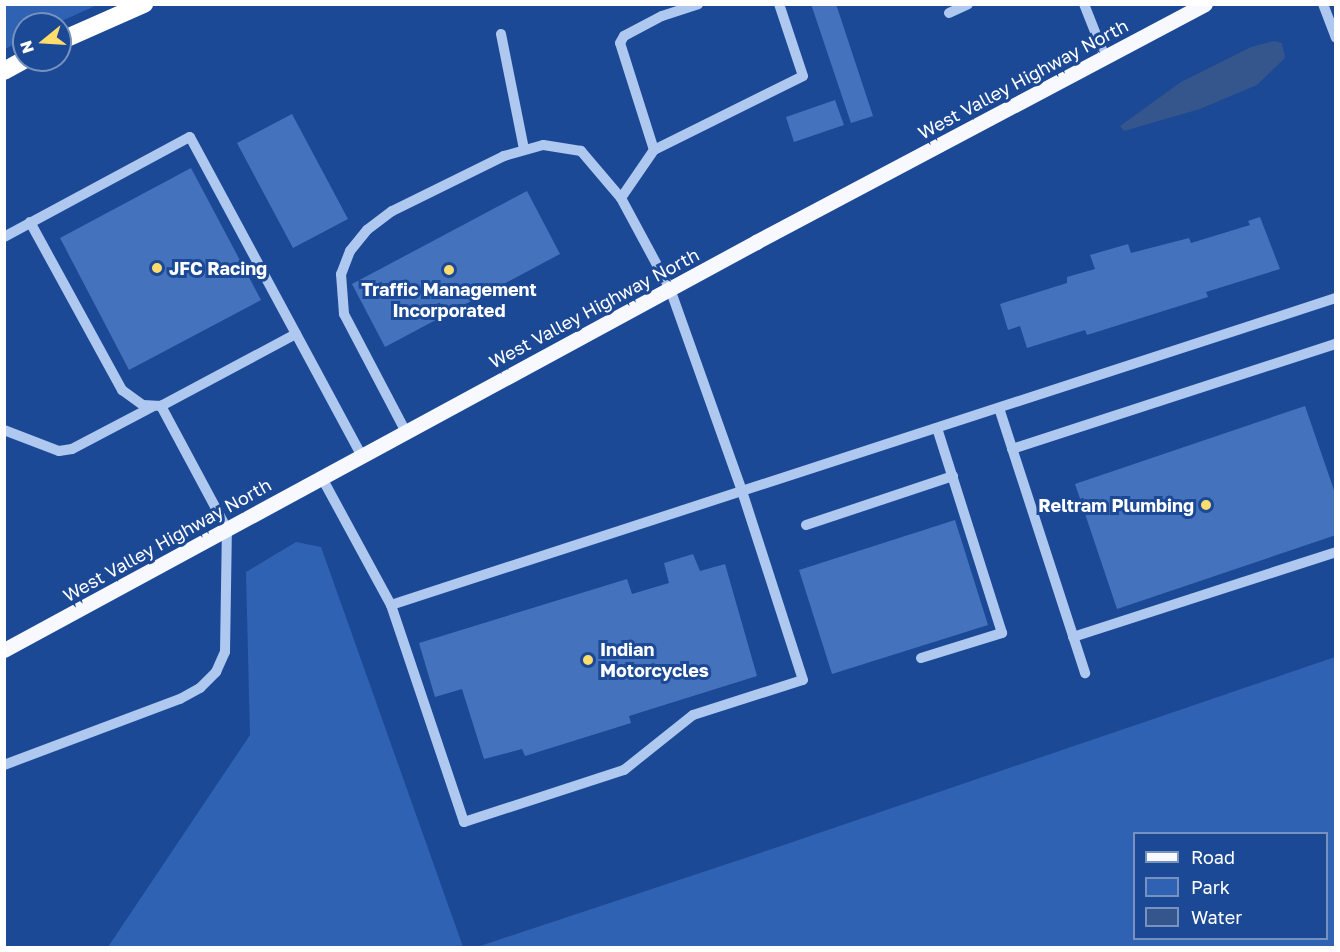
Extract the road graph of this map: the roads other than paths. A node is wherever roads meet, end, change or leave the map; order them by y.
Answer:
1 (144, 4) edge
2 (698, 4) edge
3 (778, 4) edge
4 (969, 4) edge
5 (1084, 4) edge
6 (1205, 4) edge
7 (1323, 4) edge
8 (949, 13) dead end
9 (501, 34) dead end
10 (72, 36) edge
11 (1335, 38) edge
12 (1105, 57) junction
13 (524, 149) junction
14 (654, 150) junction
15 (621, 198) junction
16 (30, 222) junction
17 (4, 237) edge
18 (670, 289) junction
19 (1335, 298) edge
20 (296, 334) junction
21 (1335, 344) edge
22 (157, 407) junction
23 (999, 408) junction
24 (937, 428) junction
25 (4, 430) edge
26 (406, 432) junction
27 (1012, 449) junction
28 (362, 456) junction
29 (953, 477) junction
30 (322, 478) junction
31 (742, 491) junction
32 (806, 525) dead end
33 (227, 529) junction
34 (1335, 552) edge
35 (391, 605) junction
36 (1073, 637) junction
37 (4, 650) edge
38 (921, 658) dead end
39 (1085, 673) dead end
40 (4, 765) edge

1 - 10 highway
2 - 14 lane
3 - 14 lane
4 - 8 lane
5 - 12 lane
6 - 12 main road, West Valley Highway North
7 - 11 lane
9 - 13 lane
12 - 18 main road, West Valley Highway North
13 - 15 lane
13 - 26 lane
14 - 15 lane
15 - 18 lane
16 - 17 lane
16 - 20 lane
16 - 22 lane
18 - 26 main road, West Valley Highway North
18 - 31 lane
19 - 23 lane
20 - 22 lane
20 - 28 lane
21 - 27 lane
22 - 25 lane
22 - 33 lane
23 - 24 lane
23 - 27 lane
24 - 29 lane
24 - 31 lane
26 - 28 main road, West Valley Highway North
27 - 36 lane
28 - 30 main road, West Valley Highway North
29 - 32 lane
29 - 38 lane
30 - 33 main road, West Valley Highway North
30 - 35 lane
31 - 35 lane
31 - 35 lane
33 - 37 main road, West Valley Highway North
33 - 40 lane
34 - 36 lane
36 - 39 lane

